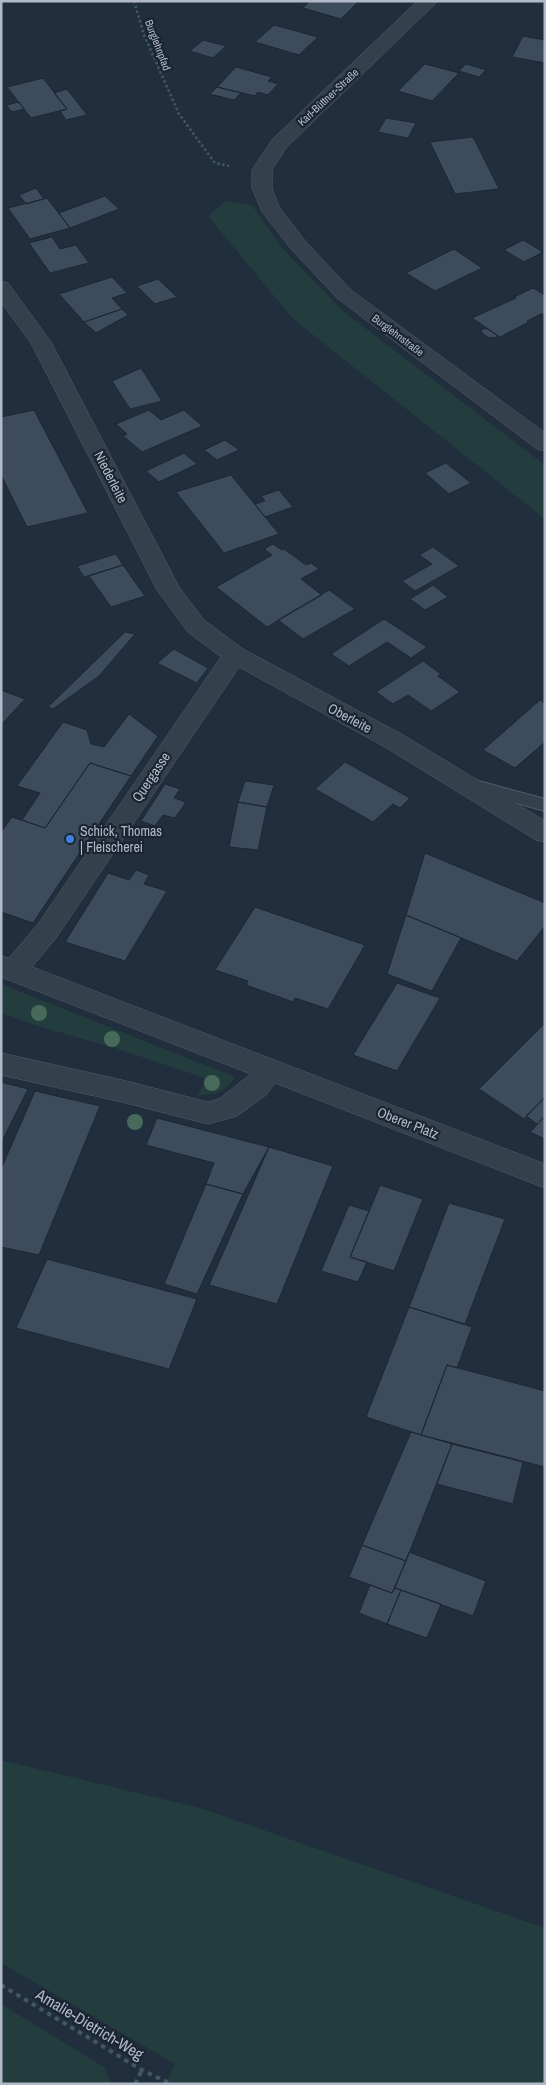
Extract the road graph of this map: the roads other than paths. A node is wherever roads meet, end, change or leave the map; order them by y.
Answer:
1 (429, 1) edge
2 (269, 208) joint
3 (1, 287) edge
4 (545, 444) edge
5 (235, 655) junction
6 (464, 783) junction
7 (545, 805) edge
8 (545, 833) edge
9 (8, 968) edge
10 (1, 1064) edge
11 (270, 1070) junction
12 (545, 1176) edge

1 - 2 street, Karl-Büttner-Straße
2 - 4 street, Burglehnstraße
3 - 5 street, Niederleite
5 - 6 street, Oberleite
5 - 9 street, Quergasse
6 - 7 lane, Oberleite
6 - 8 street, Oberleite
9 - 11 street, Oberer Platz
10 - 11 street
11 - 12 street, Oberer Platz

